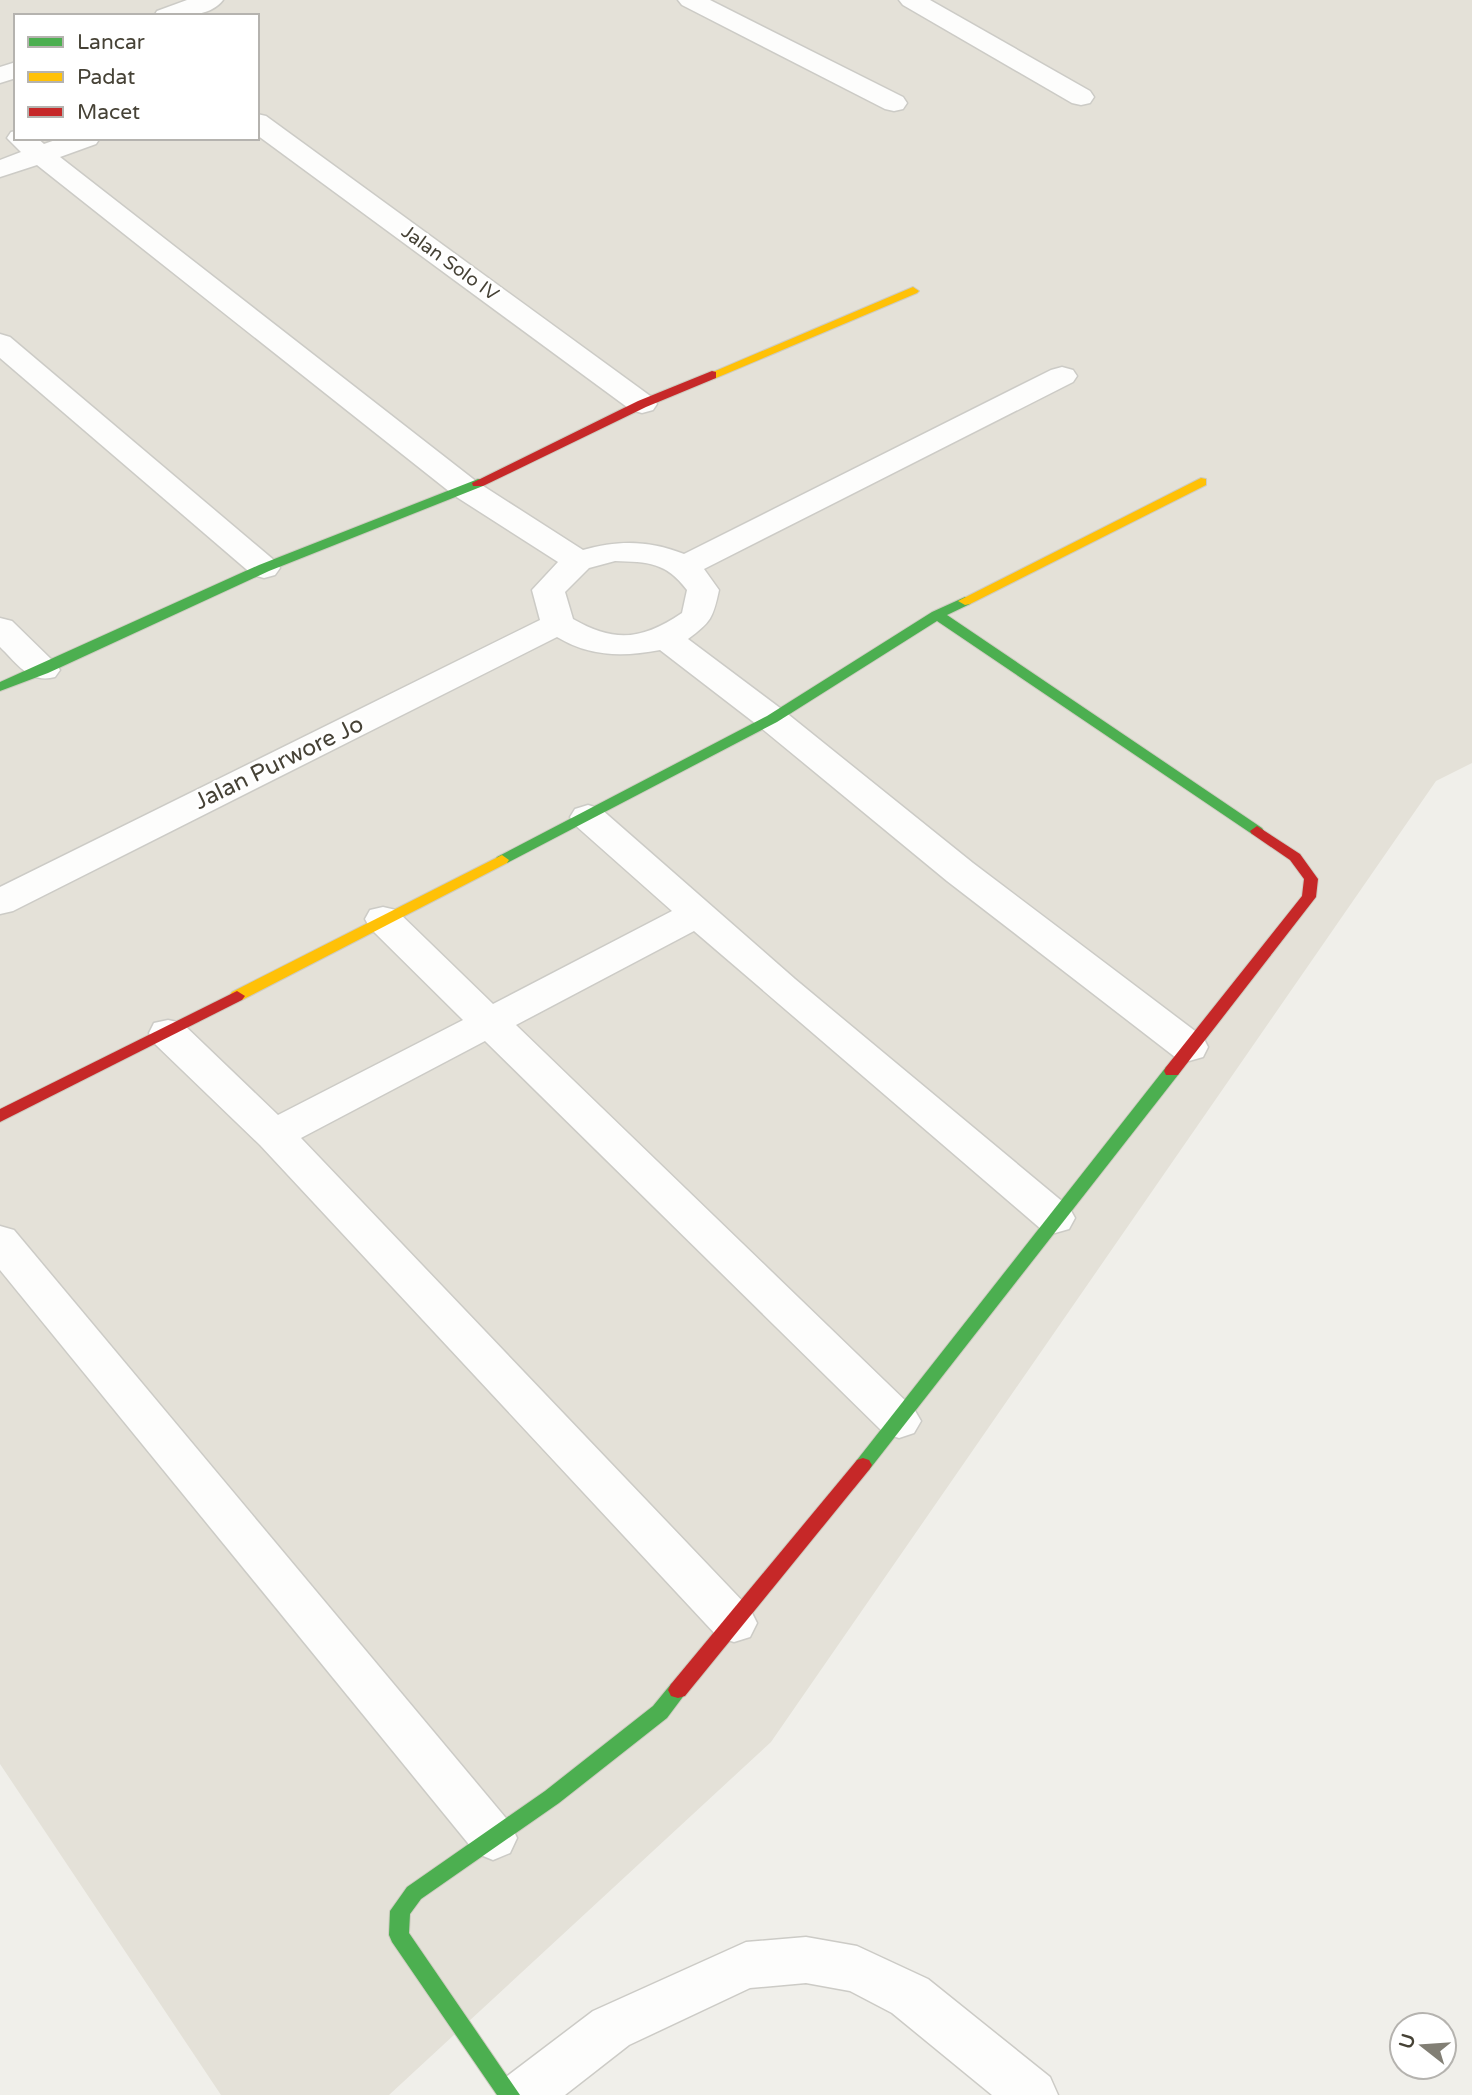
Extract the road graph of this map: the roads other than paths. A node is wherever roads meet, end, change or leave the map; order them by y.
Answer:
1 (210, 0) edge
2 (691, 0) edge
3 (912, 0) edge
4 (172, 14) edge
5 (1081, 97) dead end
6 (894, 103) dead end
7 (259, 123) edge
8 (63, 140) edge
9 (26, 143) edge
10 (0, 169) edge
11 (913, 291) dead end
12 (0, 343) edge
13 (1062, 376) dead end
14 (642, 404) junction
15 (1201, 482) dead end
16 (467, 489) junction
17 (578, 561) junction
18 (685, 566) junction
19 (264, 568) junction
20 (937, 615) junction
21 (558, 624) junction
22 (0, 628) edge
23 (666, 639) junction
24 (43, 670) junction
25 (0, 687) edge
26 (772, 719) junction
27 (588, 817) junction
28 (0, 902) edge
29 (697, 914) junction
30 (383, 919) junction
31 (492, 1023) junction
32 (168, 1033) junction
33 (1189, 1047) junction
34 (0, 1116) edge
35 (274, 1135) junction
36 (1055, 1218) junction
37 (0, 1241) edge
38 (900, 1421) junction
39 (734, 1623) junction
40 (493, 1838) junction
41 (509, 2095) edge
42 (524, 2095) edge
43 (1032, 2095) edge

1 - 4 street
2 - 6 street
3 - 5 street
7 - 14 street, Jalan Solo IV
8 - 9 street
9 - 10 street
9 - 16 street
11 - 14 street
12 - 19 street
13 - 18 street
14 - 16 street
15 - 20 street
16 - 17 street
16 - 19 street
17 - 18 street
17 - 21 street
18 - 23 street
19 - 24 street
20 - 26 street
20 - 33 street
21 - 23 street
21 - 28 street, Jalan Purwore Jo
22 - 24 street
23 - 26 street
24 - 25 street
26 - 27 street
26 - 33 street
27 - 29 street
27 - 30 street
29 - 31 street
29 - 36 street
30 - 31 street
30 - 32 street
31 - 35 street
31 - 38 street
32 - 34 street
32 - 35 street
33 - 36 street
35 - 39 street
36 - 38 street
37 - 40 street
38 - 39 street
39 - 40 street
40 - 41 street
42 - 43 street

